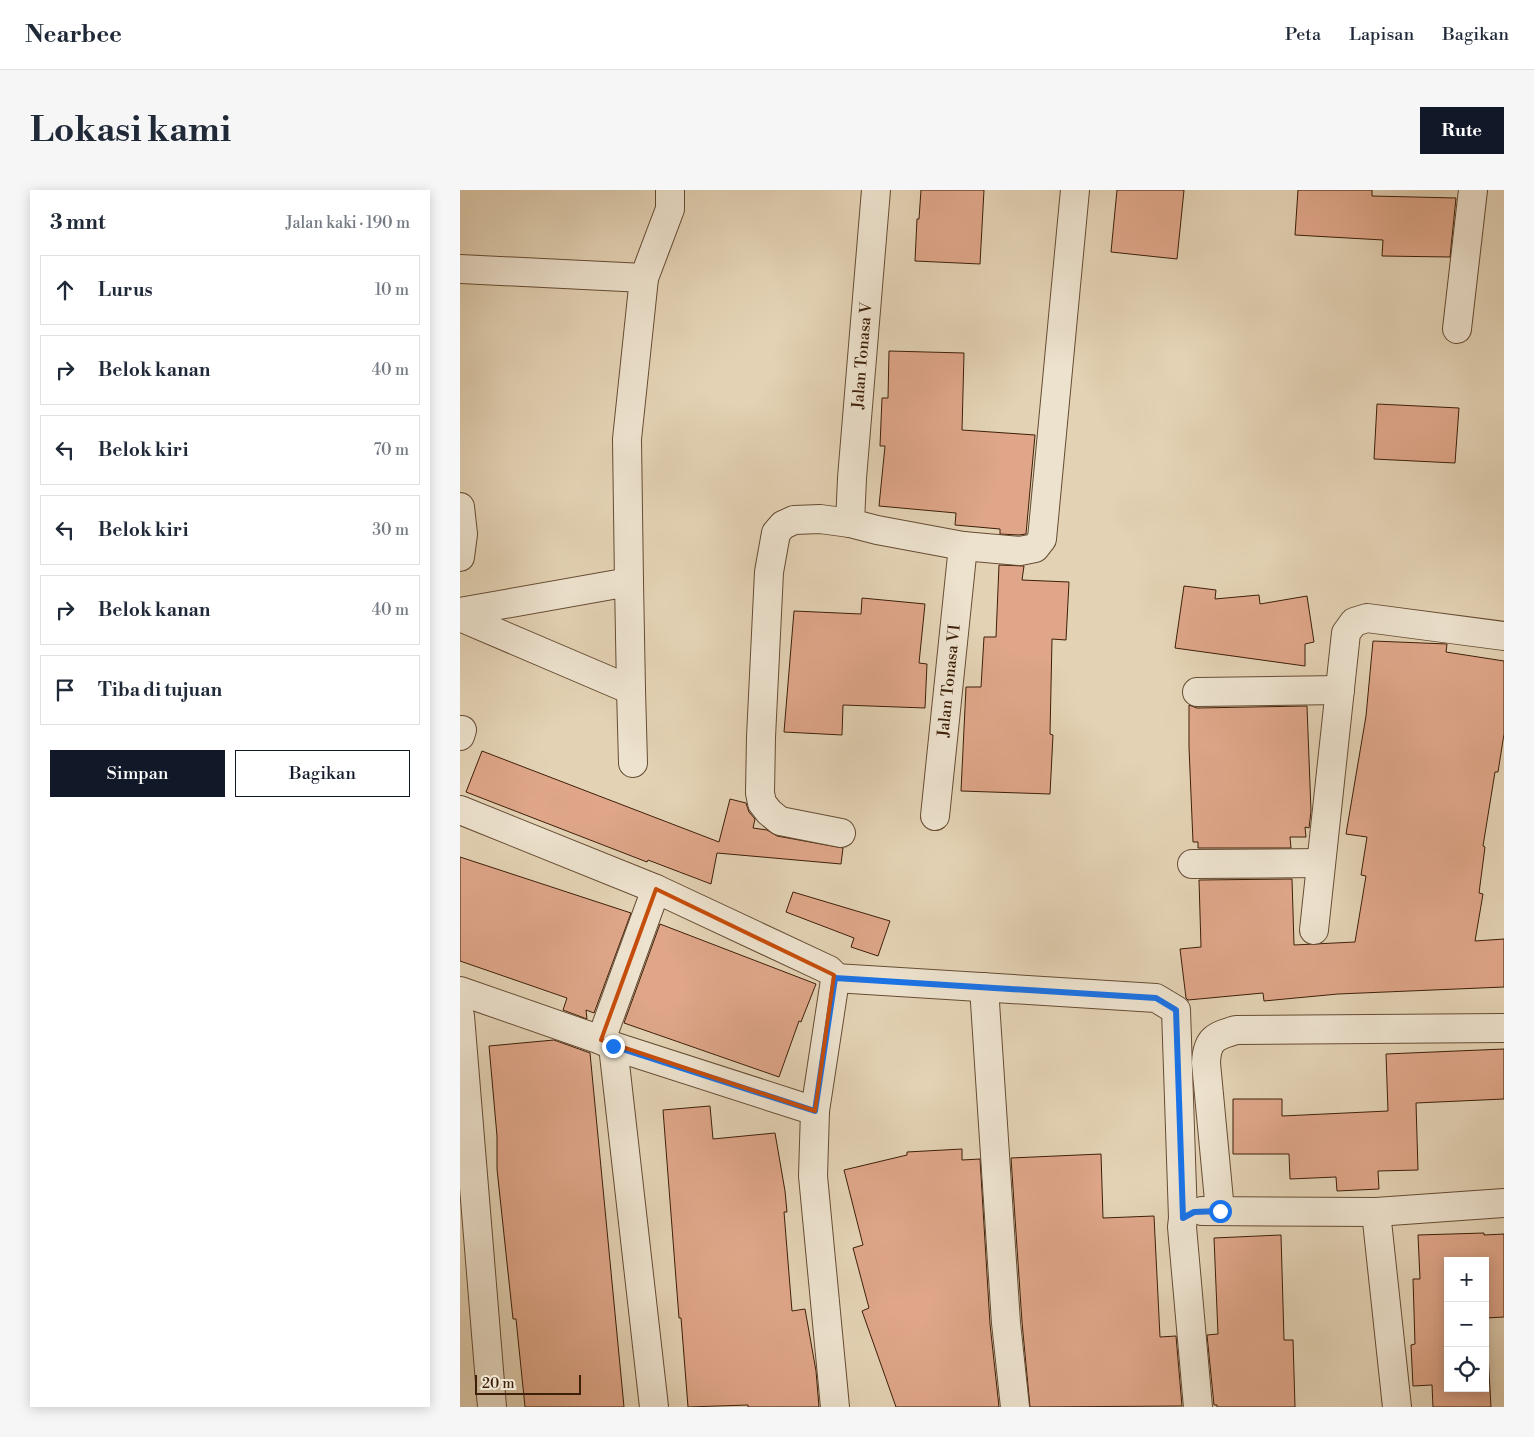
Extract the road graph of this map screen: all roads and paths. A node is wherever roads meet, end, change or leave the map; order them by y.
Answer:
1 (670, 190) edge
2 (876, 190) edge
3 (1075, 190) edge
4 (1472, 190) edge
5 (460, 269) edge
6 (644, 278) junction
7 (1457, 329) dead end
8 (460, 507) edge
9 (850, 523) junction
10 (963, 546) junction
11 (460, 557) edge
12 (629, 582) junction
13 (460, 612) edge
14 (460, 617) edge
15 (1504, 636) edge
16 (631, 690) junction
17 (1340, 690) junction
18 (1197, 692) dead end
19 (633, 762) dead end
20 (460, 810) edge
21 (935, 816) dead end
22 (841, 833) dead end
23 (1322, 863) junction
24 (1192, 864) dead end
25 (656, 889) junction
26 (1314, 930) dead end
27 (835, 978) junction
28 (984, 987) junction
29 (460, 991) edge
30 (460, 1016) edge
31 (1504, 1028) edge
32 (607, 1043) junction
33 (815, 1111) junction
34 (1504, 1202) edge
35 (1220, 1211) junction
36 (1376, 1212) junction
37 (1183, 1218) junction
38 (492, 1407) edge
39 (654, 1407) edge
40 (835, 1407) edge
41 (1015, 1407) edge
42 (1198, 1407) edge
43 (1397, 1407) edge

1 - 6 street
2 - 9 street, Jalan Tonasa V
3 - 10 street
4 - 7 street
5 - 6 street
6 - 12 street
8 - 11 street
9 - 10 street
9 - 22 street
10 - 21 street, Jalan Tonasa VI
12 - 13 street
12 - 16 street
14 - 16 street
15 - 17 street
16 - 19 street
17 - 18 street
17 - 23 street
20 - 25 street
23 - 24 street
23 - 26 street
25 - 27 street
25 - 32 street
27 - 28 street
27 - 33 street
28 - 37 street
28 - 41 street
29 - 32 street
30 - 38 street
31 - 35 street
32 - 33 street
32 - 39 street
33 - 40 street
34 - 36 street
35 - 36 street
35 - 37 street
36 - 43 street
37 - 42 street

